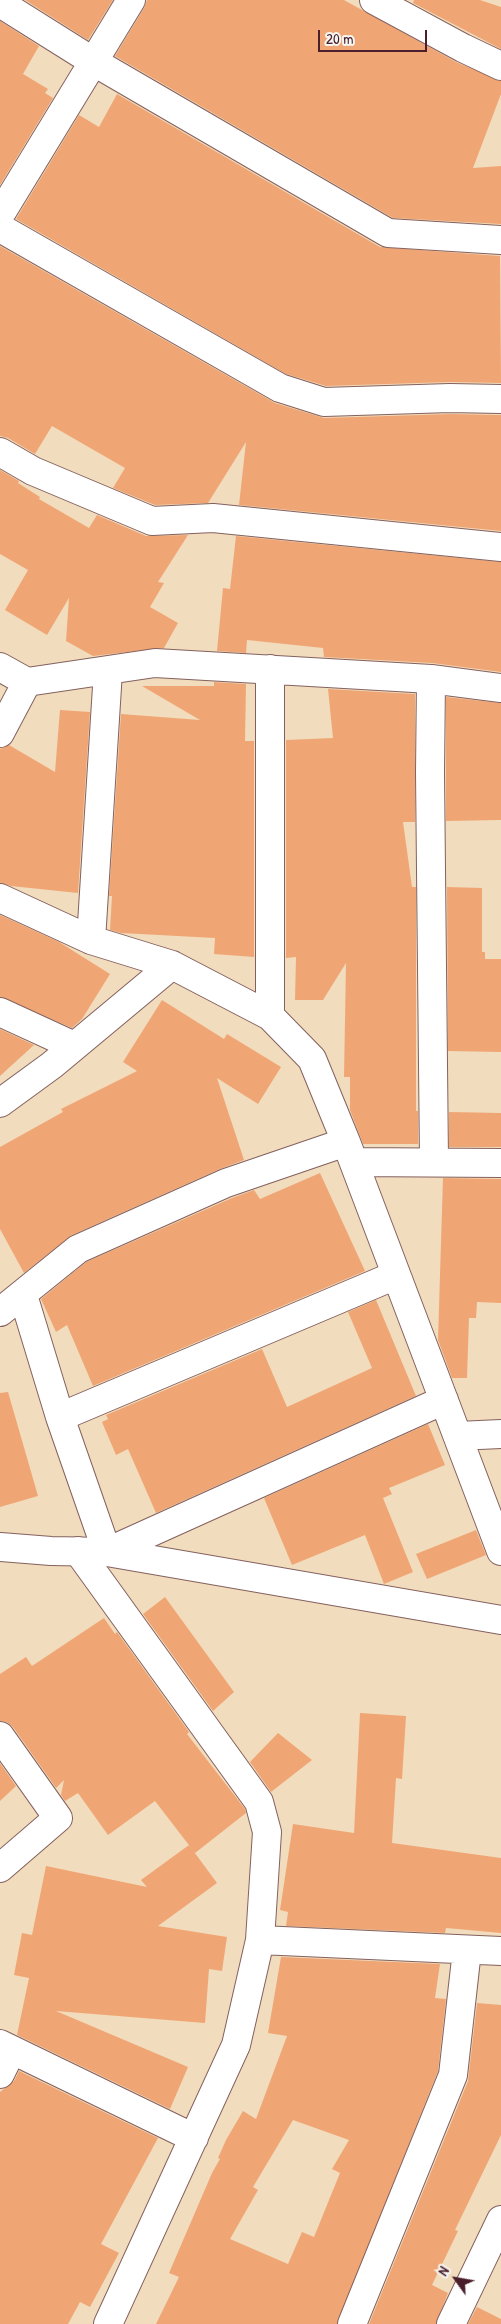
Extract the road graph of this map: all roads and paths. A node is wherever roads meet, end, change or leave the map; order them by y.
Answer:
1 (130, 0) edge
2 (374, 0) edge
3 (0, 3) edge
4 (94, 62) junction
5 (501, 66) edge
6 (0, 215) edge
7 (0, 228) edge
8 (501, 240) edge
9 (501, 399) edge
10 (0, 452) edge
11 (501, 548) edge
12 (0, 667) edge
13 (270, 669) junction
14 (108, 670) junction
15 (431, 679) junction
16 (27, 682) junction
17 (501, 688) edge
18 (0, 733) edge
19 (0, 898) edge
20 (91, 940) junction
21 (172, 965) junction
22 (0, 1012) edge
23 (270, 1016) junction
24 (74, 1046) junction
25 (0, 1103) edge
26 (350, 1152) junction
27 (434, 1161) junction
28 (501, 1164) edge
29 (396, 1275) junction
30 (23, 1295) junction
31 (0, 1312) edge
32 (444, 1400) junction
33 (60, 1417) junction
34 (501, 1434) edge
35 (458, 1436) junction
36 (0, 1547) edge
37 (501, 1551) edge
38 (78, 1552) junction
39 (107, 1552) junction
40 (501, 1620) edge
41 (0, 1736) edge
42 (0, 1868) edge
43 (260, 1940) junction
44 (467, 1950) junction
45 (501, 1951) edge
46 (6, 2047) edge
47 (0, 2074) edge
48 (194, 2138) junction
49 (501, 2220) edge
50 (108, 2324) edge
51 (352, 2324) edge
52 (451, 2324) edge

1 - 4 street
2 - 5 street
3 - 4 street
4 - 6 street
4 - 8 street
7 - 9 street
10 - 11 street
12 - 16 street
13 - 14 street
13 - 15 street
13 - 23 street
14 - 16 street
14 - 20 street
15 - 17 street
15 - 27 street
16 - 18 street
19 - 20 street
20 - 21 street
21 - 23 street
21 - 24 street
22 - 24 street
23 - 26 street
24 - 25 street
26 - 27 street
26 - 29 street
26 - 30 street
27 - 28 street
29 - 32 street
29 - 33 street
30 - 31 street
30 - 33 street
32 - 35 street
32 - 39 street
33 - 39 street
34 - 35 street
35 - 37 street
36 - 38 street
38 - 39 street
38 - 43 street
39 - 40 street
41 - 42 street
43 - 44 street
43 - 48 street
44 - 45 street
44 - 51 street
46 - 47 street
46 - 48 street
48 - 50 street
49 - 52 street

